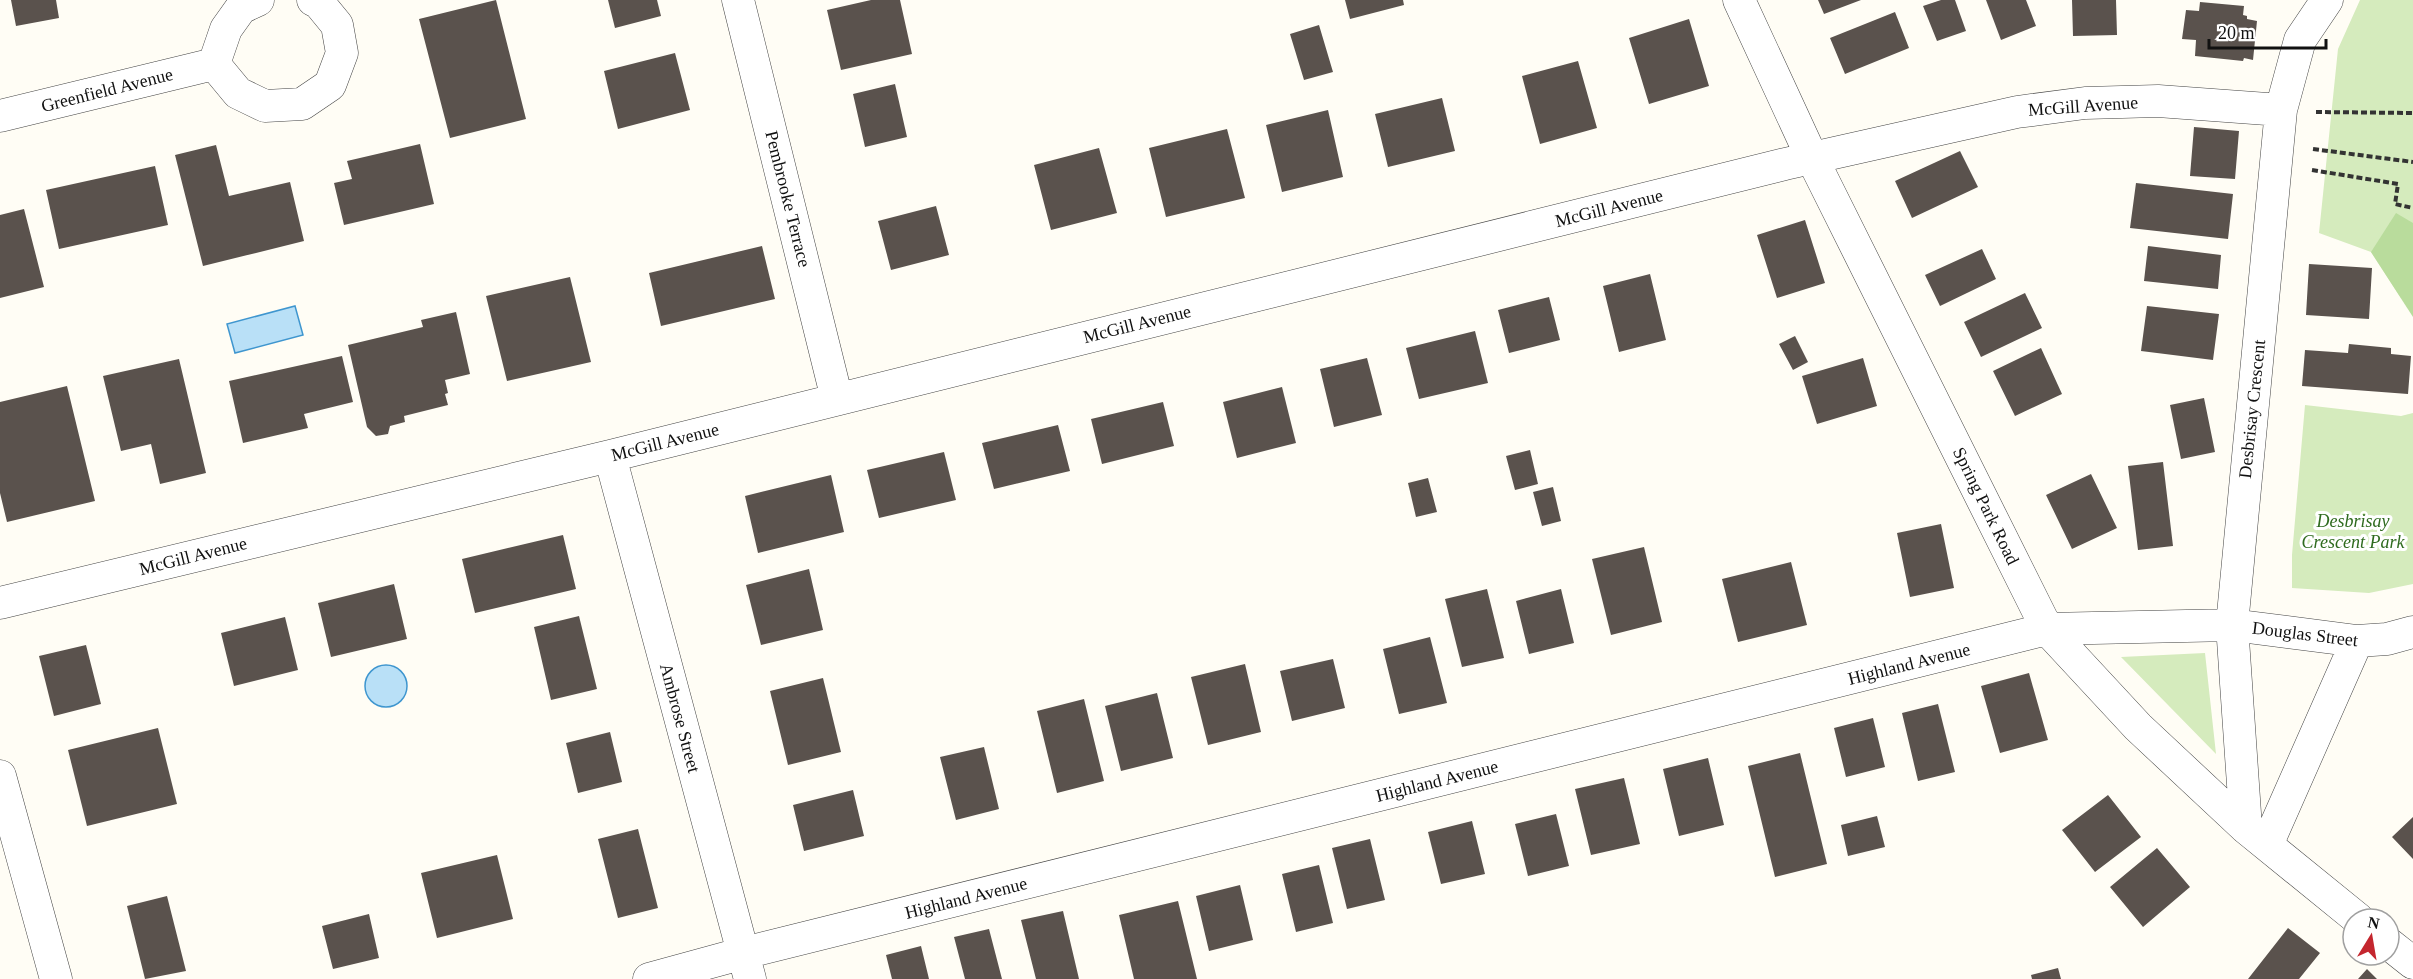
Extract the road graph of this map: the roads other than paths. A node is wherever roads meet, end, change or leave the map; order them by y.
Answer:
1 (258, 0) edge
2 (313, 0) edge
3 (738, 0) edge
4 (1739, 0) edge
5 (2327, 0) edge
6 (214, 64) junction
7 (2281, 110) junction
8 (0, 116) edge
9 (1812, 158) junction
10 (837, 399) junction
11 (610, 456) junction
12 (0, 603) edge
13 (2232, 625) junction
14 (2047, 629) junction
15 (2413, 632) edge
16 (2357, 641) junction
17 (0, 776) edge
18 (2256, 836) junction
19 (2343, 907) edge
20 (2401, 954) edge
21 (2413, 963) edge
22 (747, 966) edge
23 (56, 979) edge
24 (649, 979) edge

1 - 6 street
2 - 6 street
3 - 10 street, Pembrooke Terrace
4 - 9 street, Spring Park Road
5 - 7 street, Desbrisay Crescent
6 - 8 street, Greenfield Avenue
7 - 9 street, McGill Avenue
7 - 13 street, Desbrisay Crescent
9 - 10 street, McGill Avenue
9 - 14 street, Spring Park Road
10 - 11 street, McGill Avenue
11 - 12 street, McGill Avenue
11 - 22 street, Ambrose Street
13 - 14 street, Highland Avenue
13 - 16 street, Douglas Street
13 - 18 street, Desbrisay Crescent
14 - 18 street, Spring Park Road
14 - 22 street, Highland Avenue
15 - 16 street, Douglas Street
16 - 18 street
17 - 23 street
18 - 19 street, Spring Park Road
20 - 21 street
22 - 24 street, Highland Avenue

